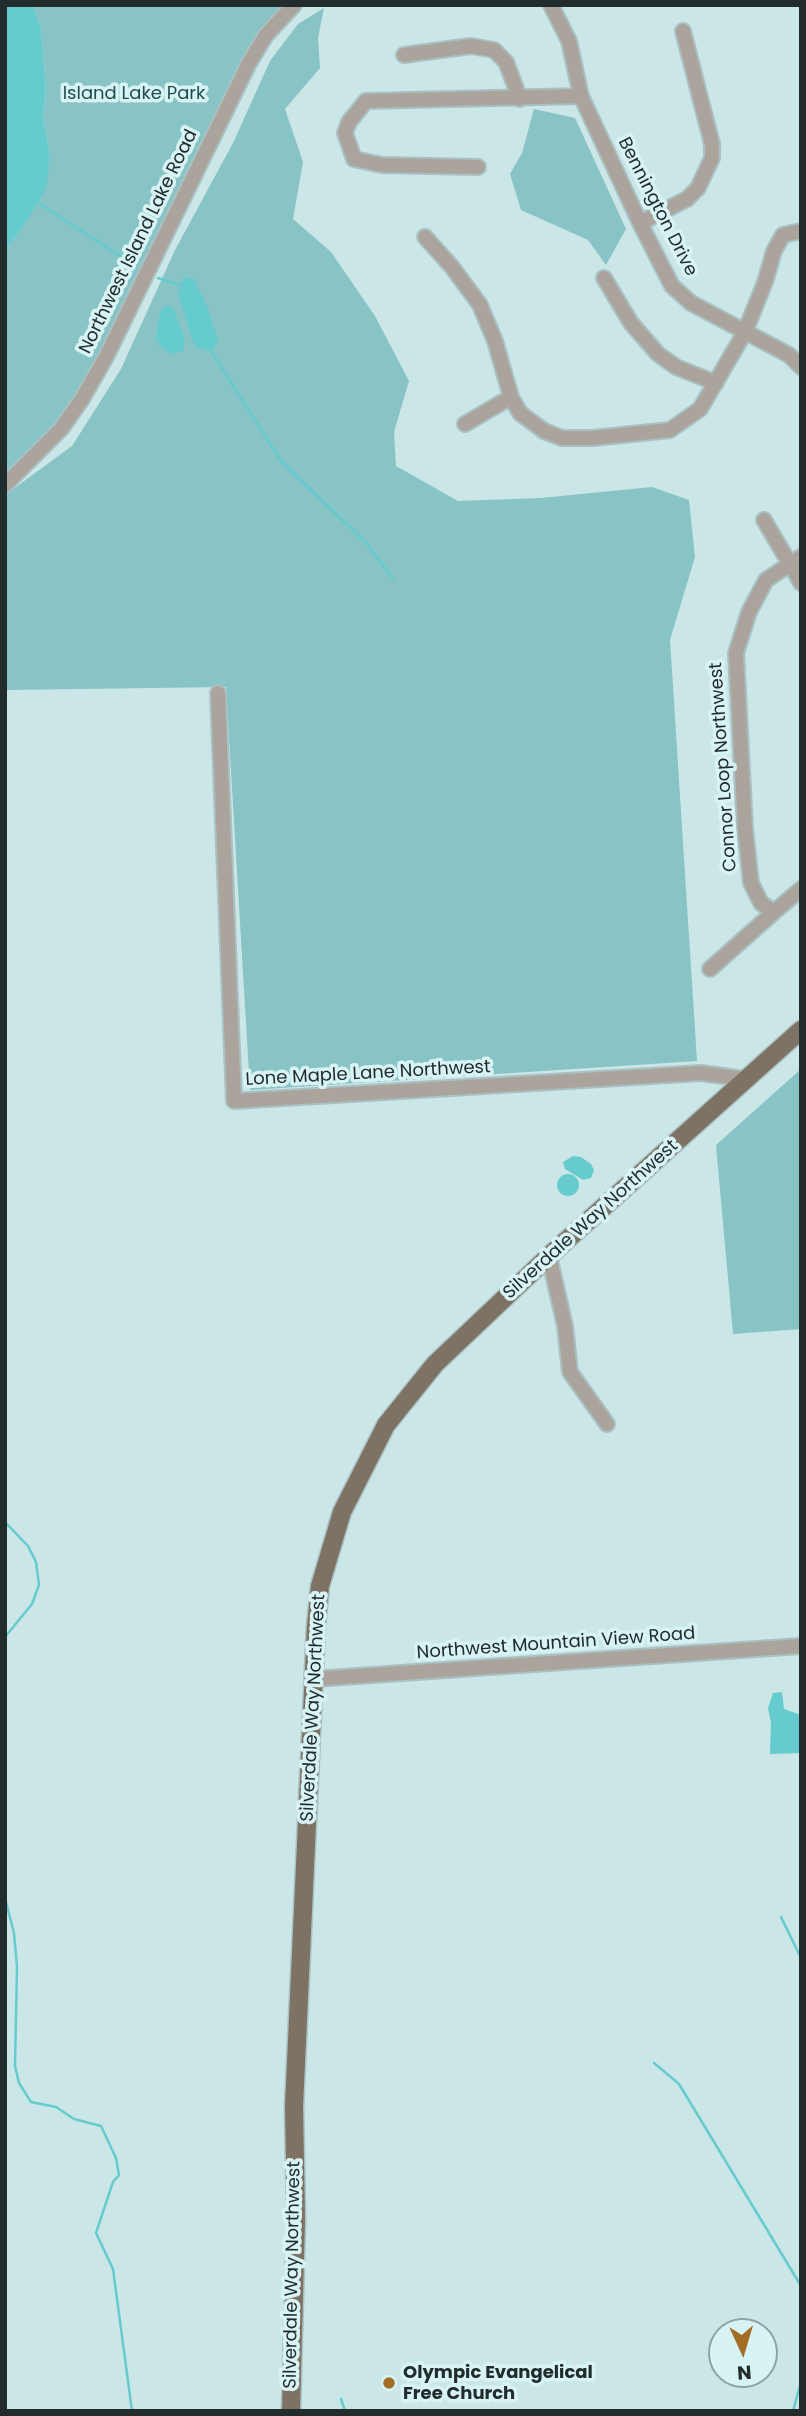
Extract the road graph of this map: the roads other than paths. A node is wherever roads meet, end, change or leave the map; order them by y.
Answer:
1 (294, 5) edge
2 (551, 5) edge
3 (683, 31) dead end
4 (404, 55) dead end
5 (582, 96) junction
6 (520, 99) junction
7 (478, 167) dead end
8 (640, 223) junction
9 (801, 231) edge
10 (425, 237) dead end
11 (604, 278) dead end
12 (745, 332) junction
13 (801, 367) edge
14 (716, 383) junction
15 (511, 397) junction
16 (465, 424) dead end
17 (5, 485) edge
18 (764, 520) dead end
19 (795, 561) edge
20 (801, 583) edge
21 (218, 693) dead end
22 (801, 889) edge
23 (774, 912) junction
24 (710, 969) dead end
25 (801, 1030) edge
26 (745, 1079) junction
27 (549, 1256) junction
28 (607, 1424) dead end
29 (801, 1646) edge
30 (313, 1679) junction
31 (291, 2411) edge

1 - 17 street, Northwest Island Lake Road
2 - 5 street, Bennington Drive
3 - 8 street
4 - 6 street
5 - 6 street
5 - 8 street, Bennington Drive
6 - 7 street
8 - 12 street, Bennington Drive
9 - 12 street
10 - 15 street
11 - 14 street
12 - 13 street, Bennington Drive
12 - 14 street
14 - 15 street
15 - 16 street
18 - 19 street
19 - 20 street
19 - 23 street, Connor Loop Northwest
21 - 26 street, Lone Maple Lane Northwest
22 - 23 street
23 - 24 street
25 - 26 main road, Silverdale Way Northwest
26 - 27 main road, Silverdale Way Northwest
27 - 28 street
27 - 30 main road, Silverdale Way Northwest
29 - 30 street, Northwest Mountain View Road
30 - 31 main road, Silverdale Way Northwest

